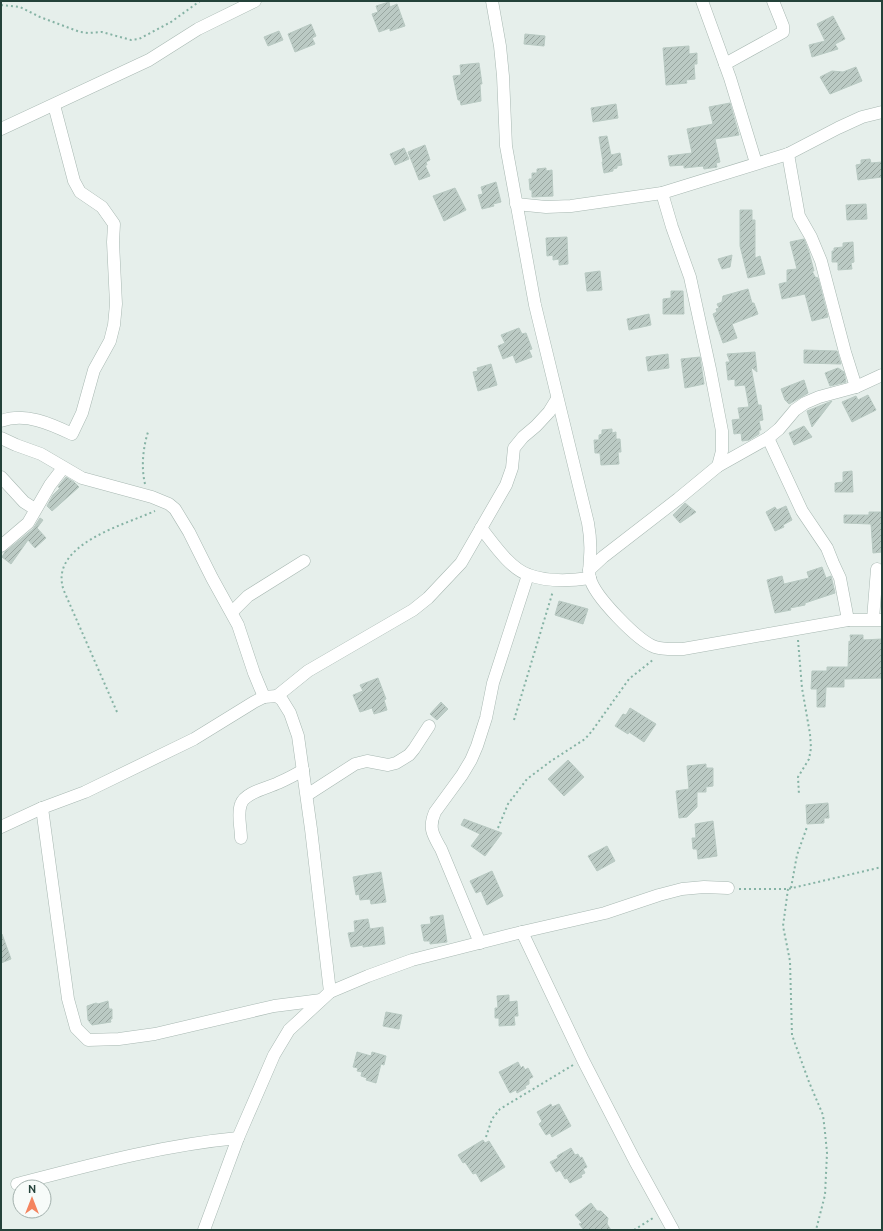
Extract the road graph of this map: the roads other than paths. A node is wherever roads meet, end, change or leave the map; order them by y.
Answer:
1 (255, 1) edge
2 (492, 1) edge
3 (702, 1) edge
4 (773, 1) edge
5 (725, 64) junction
6 (54, 105) junction
7 (882, 112) edge
8 (1, 129) edge
9 (788, 154) junction
10 (756, 163) junction
11 (662, 193) junction
12 (516, 204) junction
13 (882, 375) edge
14 (856, 387) junction
15 (557, 399) junction
16 (1, 421) edge
17 (1, 438) edge
18 (768, 438) junction
19 (718, 466) junction
20 (63, 468) junction
21 (1, 477) edge
22 (35, 509) junction
23 (481, 528) junction
24 (1, 546) edge
25 (304, 561) dead end
26 (877, 569) dead end
27 (589, 574) junction
28 (528, 575) junction
29 (232, 612) junction
30 (848, 620) junction
31 (877, 620) edge
32 (277, 696) junction
33 (264, 697) junction
34 (429, 726) dead end
35 (303, 770) junction
36 (307, 794) junction
37 (42, 808) junction
38 (1, 827) edge
39 (241, 838) dead end
40 (728, 888) road end
41 (522, 932) junction
42 (480, 943) junction
43 (325, 996) junction
44 (238, 1138) junction
45 (37, 1179) edge
46 (204, 1230) edge
47 (673, 1230) edge

1 - 6 street
2 - 12 street
3 - 5 street
4 - 5 street
5 - 10 street
6 - 8 street
6 - 16 street
7 - 9 street
9 - 10 street
9 - 14 street
10 - 11 street
11 - 12 street
11 - 19 street
12 - 15 street
13 - 14 street
14 - 18 street
15 - 23 street
15 - 27 street
17 - 20 street
18 - 19 street
18 - 30 street
19 - 27 street
20 - 22 street
20 - 29 street
21 - 22 street
22 - 24 street
23 - 28 street
23 - 32 street
25 - 29 street
26 - 31 street
27 - 28 street
27 - 30 street
28 - 42 street
29 - 33 street
30 - 31 street
32 - 33 street
32 - 35 street
33 - 37 street
34 - 36 street
35 - 36 street
35 - 39 street
36 - 43 street
37 - 38 street
37 - 43 street
40 - 41 street
41 - 42 street
41 - 47 street
42 - 43 street
43 - 44 street
44 - 45 street
44 - 46 street

